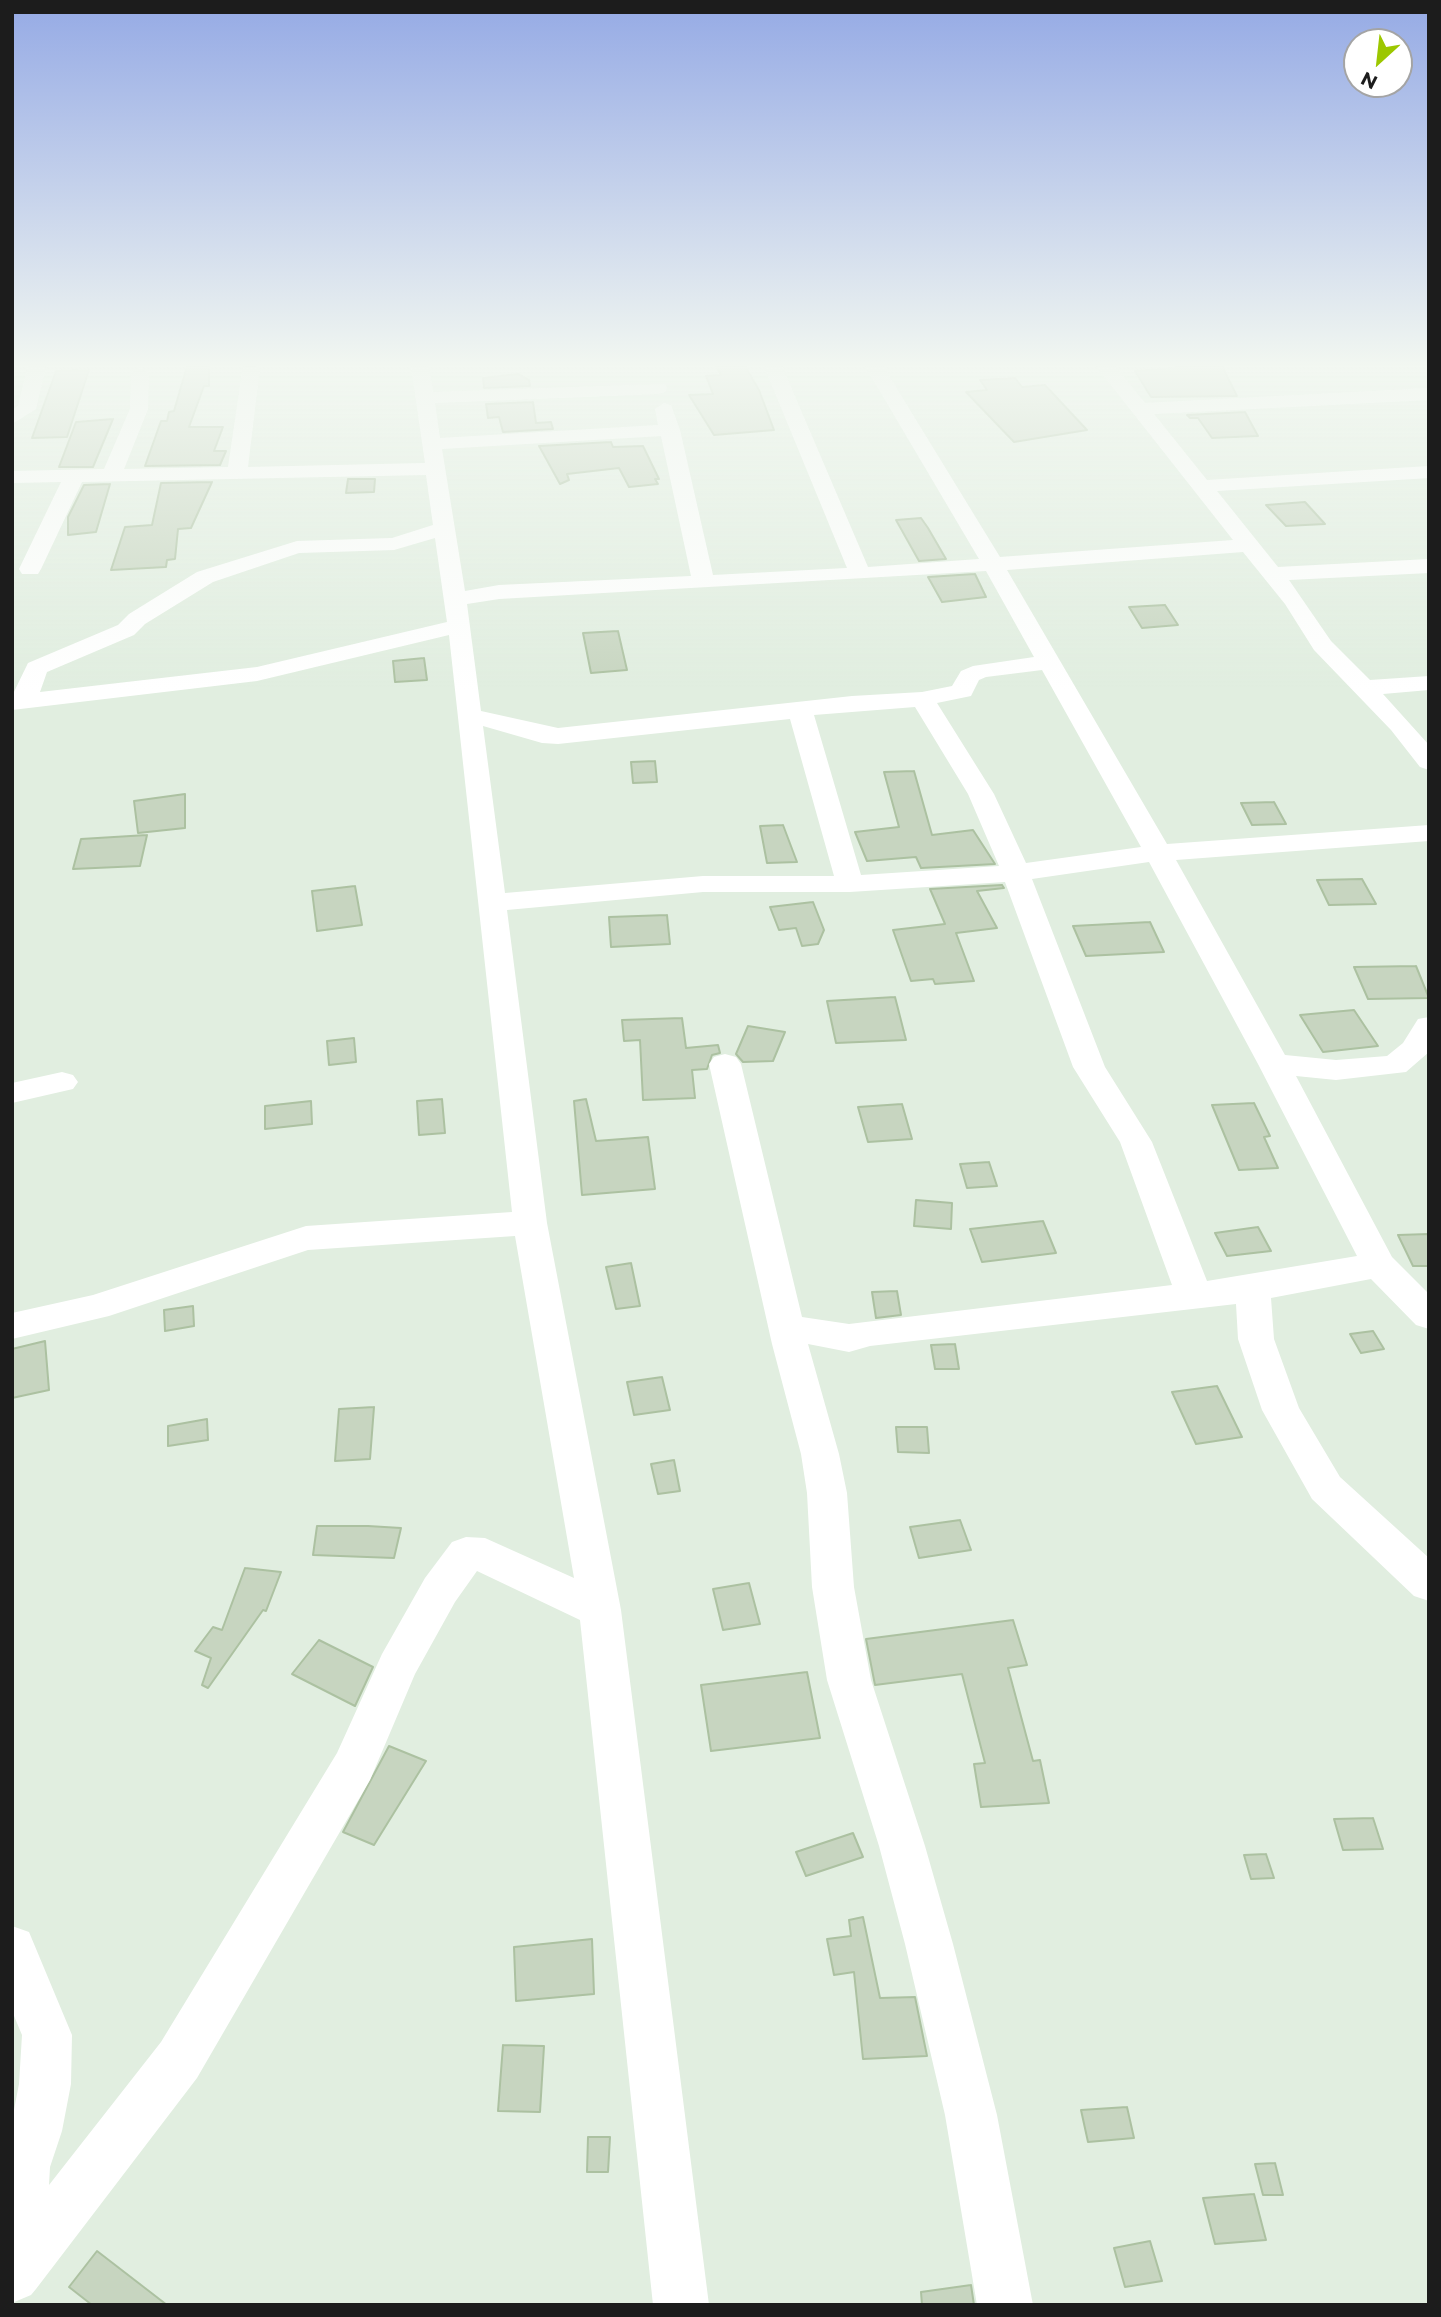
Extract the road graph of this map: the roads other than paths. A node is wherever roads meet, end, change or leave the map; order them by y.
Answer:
1 (107, 474) edge
2 (437, 474) edge
3 (680, 474) edge
4 (818, 474) edge
5 (939, 474) edge
6 (1193, 474) edge
7 (1395, 474) edge
8 (75, 475) junction
9 (12, 477) edge
10 (1203, 486) junction
11 (445, 528) junction
12 (1247, 545) junction
13 (993, 564) junction
14 (1429, 566) edge
15 (30, 569) dead end
16 (860, 574) junction
17 (1272, 574) junction
18 (703, 581) junction
19 (457, 613) junction
20 (1049, 662) junction
21 (1429, 683) edge
22 (1364, 688) junction
23 (922, 699) junction
24 (18, 702) edge
25 (800, 710) junction
26 (470, 721) junction
27 (1429, 762) edge
28 (1429, 833) edge
29 (1158, 853) junction
30 (1016, 873) junction
31 (849, 884) junction
32 (492, 903) junction
33 (1429, 1026) edge
34 (725, 1064) dead end
35 (1274, 1064) junction
36 (62, 1082) dead end
37 (12, 1093) edge
38 (530, 1223) junction
39 (1379, 1265) junction
40 (1244, 1290) junction
41 (1194, 1295) junction
42 (1429, 1316) edge
43 (12, 1326) edge
44 (790, 1345) junction
45 (1427, 1580) edge
46 (600, 1610) junction
47 (12, 1949) edge
48 (15, 2273) edge
49 (681, 2305) edge
50 (1005, 2305) edge

1 - 8 street
2 - 11 street
3 - 18 street
4 - 16 street
5 - 13 street
6 - 10 street
7 - 10 street
8 - 9 street
8 - 15 street
10 - 12 street
11 - 19 street
11 - 24 street
12 - 13 street
12 - 17 street
13 - 16 street
13 - 20 street
14 - 17 street
16 - 18 street
17 - 22 street
18 - 19 street
19 - 24 street
19 - 26 street
20 - 23 street
20 - 29 street
21 - 22 street
22 - 27 street
23 - 25 street
23 - 30 street
25 - 26 street
25 - 31 street
26 - 32 street
28 - 29 street
29 - 30 street
29 - 35 street
30 - 31 street
30 - 41 street
31 - 32 street
32 - 38 street
33 - 35 street
34 - 44 street
35 - 39 street
36 - 37 street
38 - 43 street
38 - 46 street
39 - 40 street
39 - 42 street
40 - 41 street
40 - 45 street
41 - 44 street
44 - 50 street
46 - 48 street
46 - 49 street
47 - 48 street

